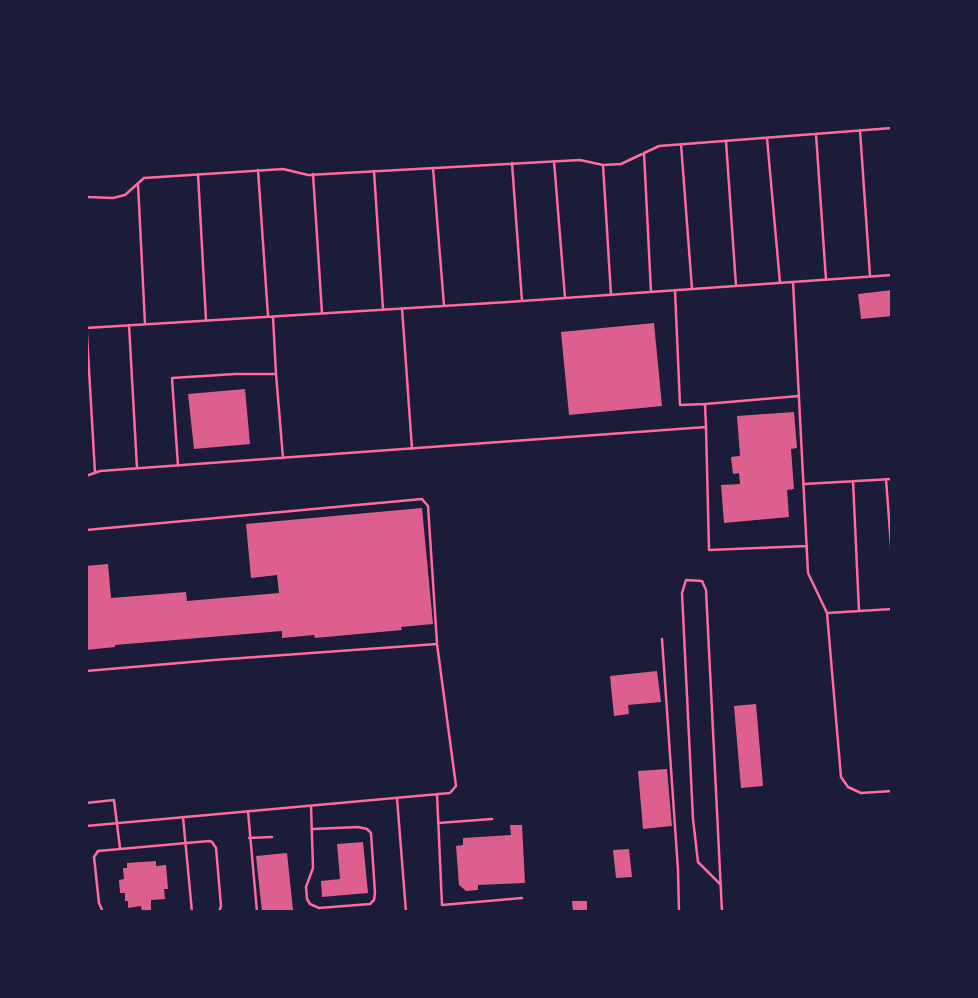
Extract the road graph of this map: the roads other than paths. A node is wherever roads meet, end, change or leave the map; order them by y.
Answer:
1 (892, 128) edge
2 (860, 130) junction
3 (816, 134) junction
4 (767, 138) junction
5 (726, 141) junction
6 (681, 144) junction
7 (644, 153) junction
8 (554, 161) junction
9 (512, 163) junction
10 (603, 165) junction
11 (433, 168) junction
12 (258, 170) junction
13 (374, 171) junction
14 (198, 174) junction
15 (313, 174) junction
16 (138, 184) junction
17 (86, 195) edge
18 (892, 275) edge
19 (870, 277) junction
20 (826, 280) junction
21 (793, 282) junction
22 (780, 283) junction
23 (736, 286) junction
24 (692, 289) junction
25 (675, 290) junction
26 (651, 292) junction
27 (611, 295) junction
28 (565, 298) junction
29 (522, 301) junction
30 (444, 306) junction
31 (402, 308) junction
32 (384, 310) junction
33 (322, 314) junction
34 (273, 316) junction
35 (268, 317) junction
36 (86, 318) edge
37 (206, 320) junction
38 (145, 324) junction
39 (129, 325) junction
40 (87, 328) edge
41 (276, 374) junction
42 (799, 396) junction
43 (705, 404) junction
44 (706, 427) junction
45 (412, 449) junction
46 (283, 458) junction
47 (178, 466) junction
48 (137, 468) junction
49 (95, 473) junction
50 (86, 476) edge
51 (886, 479) junction
52 (892, 479) edge
53 (852, 481) junction
54 (804, 484) junction
55 (86, 530) edge
56 (807, 546) junction
57 (892, 559) edge
58 (892, 609) edge
59 (859, 611) junction
60 (828, 613) junction
61 (662, 639) dead end
62 (437, 644) junction
63 (86, 671) edge
64 (892, 791) edge
65 (436, 794) junction
66 (397, 798) junction
67 (86, 803) edge
68 (311, 806) junction
69 (248, 811) junction
70 (183, 817) junction
71 (492, 819) dead end
72 (117, 823) junction
73 (438, 823) junction
74 (86, 826) edge
75 (312, 829) junction
76 (272, 837) dead end
77 (250, 838) junction
78 (187, 843) junction
79 (120, 849) junction
80 (721, 885) junction
81 (522, 898) dead end
82 (103, 912) edge
83 (192, 912) edge
84 (219, 912) edge
85 (257, 912) edge
86 (406, 912) edge
87 (679, 912) edge
88 (722, 912) edge

1 - 2 lane
2 - 3 lane
2 - 19 lane
3 - 4 lane
3 - 20 lane
4 - 5 lane
4 - 22 lane
5 - 6 lane
5 - 23 lane
6 - 7 lane
6 - 24 lane
7 - 10 lane
7 - 26 lane
8 - 9 lane
8 - 10 lane
8 - 28 lane
9 - 11 lane
9 - 29 lane
10 - 27 lane
11 - 13 lane
11 - 30 lane
12 - 14 lane
12 - 15 lane
12 - 35 lane
13 - 15 lane
13 - 32 lane
14 - 16 lane
14 - 37 lane
15 - 33 lane
16 - 17 lane
16 - 38 lane
18 - 19 lane
19 - 20 lane
20 - 21 lane
21 - 22 lane
21 - 42 lane
22 - 23 lane
23 - 24 lane
24 - 25 lane
25 - 26 lane
25 - 43 lane
26 - 27 lane
27 - 28 lane
28 - 29 lane
29 - 30 lane
30 - 31 lane
31 - 32 lane
31 - 45 lane
32 - 33 lane
33 - 34 lane
34 - 35 lane
34 - 41 lane
35 - 37 lane
36 - 40 lane
37 - 38 lane
38 - 39 lane
39 - 40 lane
39 - 48 lane
40 - 49 lane
41 - 46 lane
41 - 47 lane
42 - 43 lane
42 - 54 lane
43 - 44 lane
44 - 45 lane
44 - 56 lane
45 - 46 lane
46 - 47 lane
47 - 48 lane
48 - 49 lane
49 - 50 lane
51 - 52 lane
51 - 53 lane
51 - 57 lane
53 - 54 lane
53 - 59 lane
54 - 56 lane
55 - 62 lane
56 - 60 lane
58 - 59 lane
59 - 60 lane
60 - 64 lane
61 - 87 lane
62 - 63 lane
62 - 65 lane
65 - 66 lane
65 - 73 lane
66 - 68 lane
66 - 86 lane
67 - 72 lane
68 - 69 lane
68 - 75 lane
69 - 70 lane
69 - 77 lane
70 - 72 lane
70 - 78 lane
71 - 73 lane
72 - 74 lane
72 - 79 lane
73 - 81 lane
75 - 75 lane
76 - 77 lane
77 - 85 lane
78 - 79 lane
78 - 83 lane
78 - 84 lane
79 - 82 lane
80 - 80 lane
80 - 88 lane

